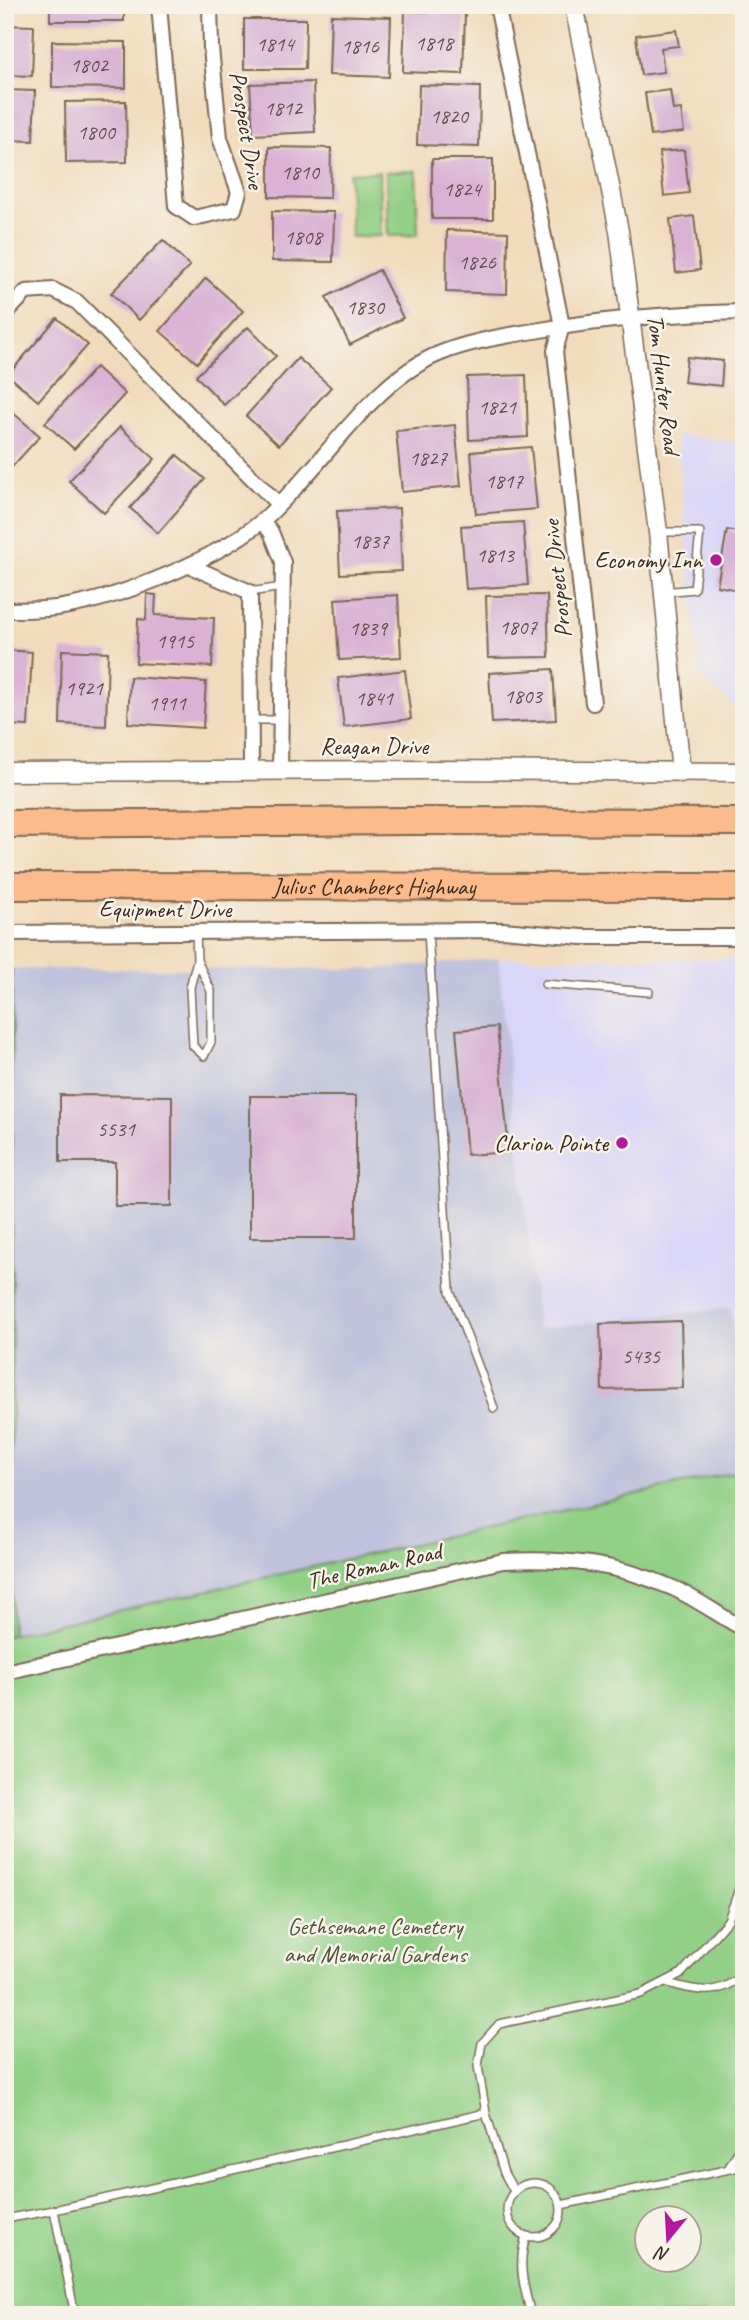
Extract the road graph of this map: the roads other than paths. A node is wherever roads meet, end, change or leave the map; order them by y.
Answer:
1 (159, 5) edge
2 (210, 5) edge
3 (497, 5) edge
4 (574, 5) edge
5 (744, 312) edge
6 (5, 314) edge
7 (631, 318) junction
8 (562, 326) junction
9 (278, 503) junction
10 (262, 521) junction
11 (658, 532) junction
12 (190, 566) junction
13 (282, 587) junction
14 (250, 592) junction
15 (663, 592) junction
16 (5, 610) edge
17 (593, 703) dead end
18 (250, 720) junction
19 (280, 720) junction
20 (251, 771) junction
21 (280, 771) junction
22 (5, 772) edge
23 (744, 772) edge
24 (681, 773) junction
25 (744, 822) edge
26 (5, 824) edge
27 (5, 886) edge
28 (744, 887) edge
29 (196, 931) junction
30 (428, 931) junction
31 (5, 933) edge
32 (744, 937) edge
33 (197, 960) junction
34 (545, 984) dead end
35 (649, 992) dead end
36 (494, 1408) dead end
37 (744, 1629) edge
38 (5, 1672) edge
39 (744, 1875) edge
40 (744, 1973) edge
41 (665, 1982) junction
42 (486, 2113) junction
43 (744, 2141) edge
44 (744, 2166) edge
45 (728, 2169) junction
46 (514, 2191) junction
47 (561, 2205) junction
48 (54, 2210) junction
49 (5, 2219) edge
50 (526, 2236) junction
51 (75, 2315) edge
52 (531, 2315) edge

1 - 2 street, Prospect Drive
3 - 8 street, Prospect Drive
4 - 7 street, Tom Hunter Road
5 - 7 street
6 - 9 street
7 - 8 street
7 - 11 street, Tom Hunter Road
8 - 9 street
8 - 17 street, Prospect Drive
9 - 10 street
10 - 12 street
10 - 13 street
11 - 15 street, Tom Hunter Road
11 - 15 lane
12 - 14 street
12 - 16 street
13 - 14 lane
13 - 19 street
14 - 18 street
15 - 24 street, Tom Hunter Road
18 - 19 lane
18 - 20 street
19 - 21 street
20 - 21 street, Reagan Drive
20 - 22 street, Reagan Drive
21 - 24 street, Reagan Drive
23 - 24 street, Reagan Drive
25 - 26 highway
27 - 28 highway, Julius Chambers Highway
29 - 30 street, Equipment Drive
29 - 31 street, Equipment Drive
29 - 33 lane
30 - 32 street, Equipment Drive
30 - 36 lane
33 - 33 lane
34 - 35 lane
37 - 38 street, The Roman Road
39 - 41 lane
40 - 41 lane
41 - 42 lane
42 - 46 lane
42 - 48 lane
43 - 45 lane
44 - 45 lane
45 - 47 lane
46 - 47 lane
46 - 50 lane
47 - 50 lane
48 - 49 lane
48 - 51 lane
50 - 52 lane

